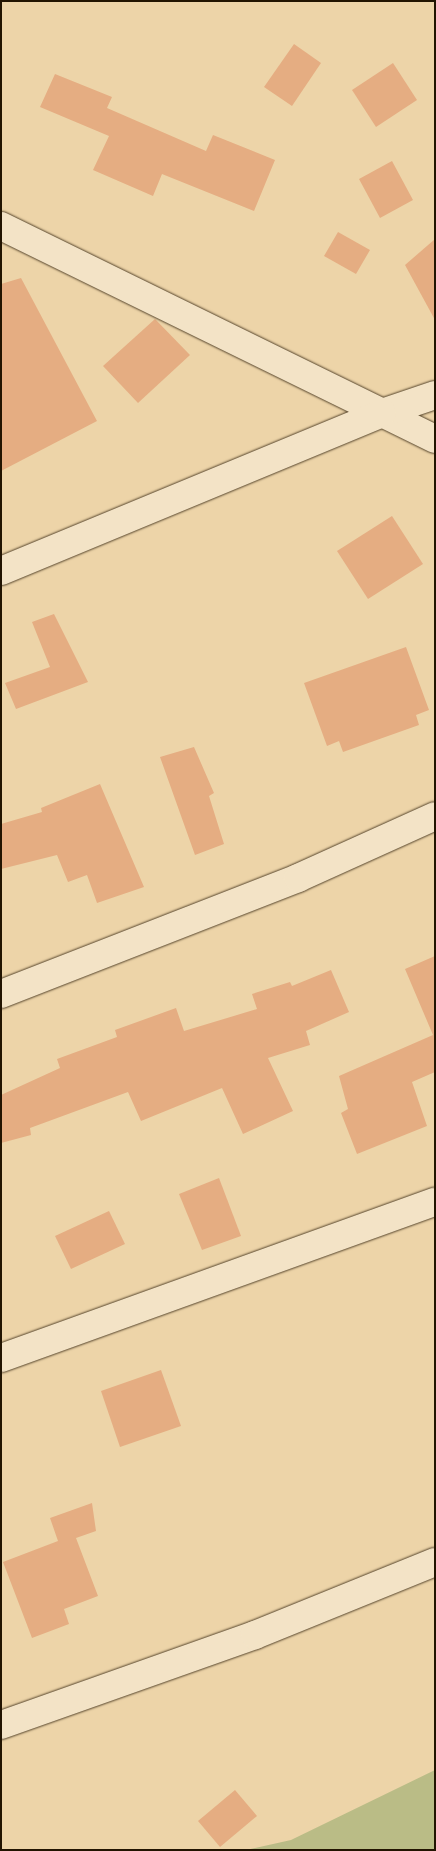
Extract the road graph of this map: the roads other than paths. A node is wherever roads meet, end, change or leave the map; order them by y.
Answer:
1 (1, 226) edge
2 (435, 395) edge
3 (382, 413) junction
4 (435, 438) edge
5 (1, 571) edge
6 (435, 816) edge
7 (1, 994) edge
8 (435, 1202) edge
9 (1, 1358) edge
10 (435, 1562) edge
11 (1, 1725) edge

1 - 3 street
2 - 3 street
3 - 4 street
3 - 5 street
6 - 7 street
8 - 9 street
10 - 11 street

